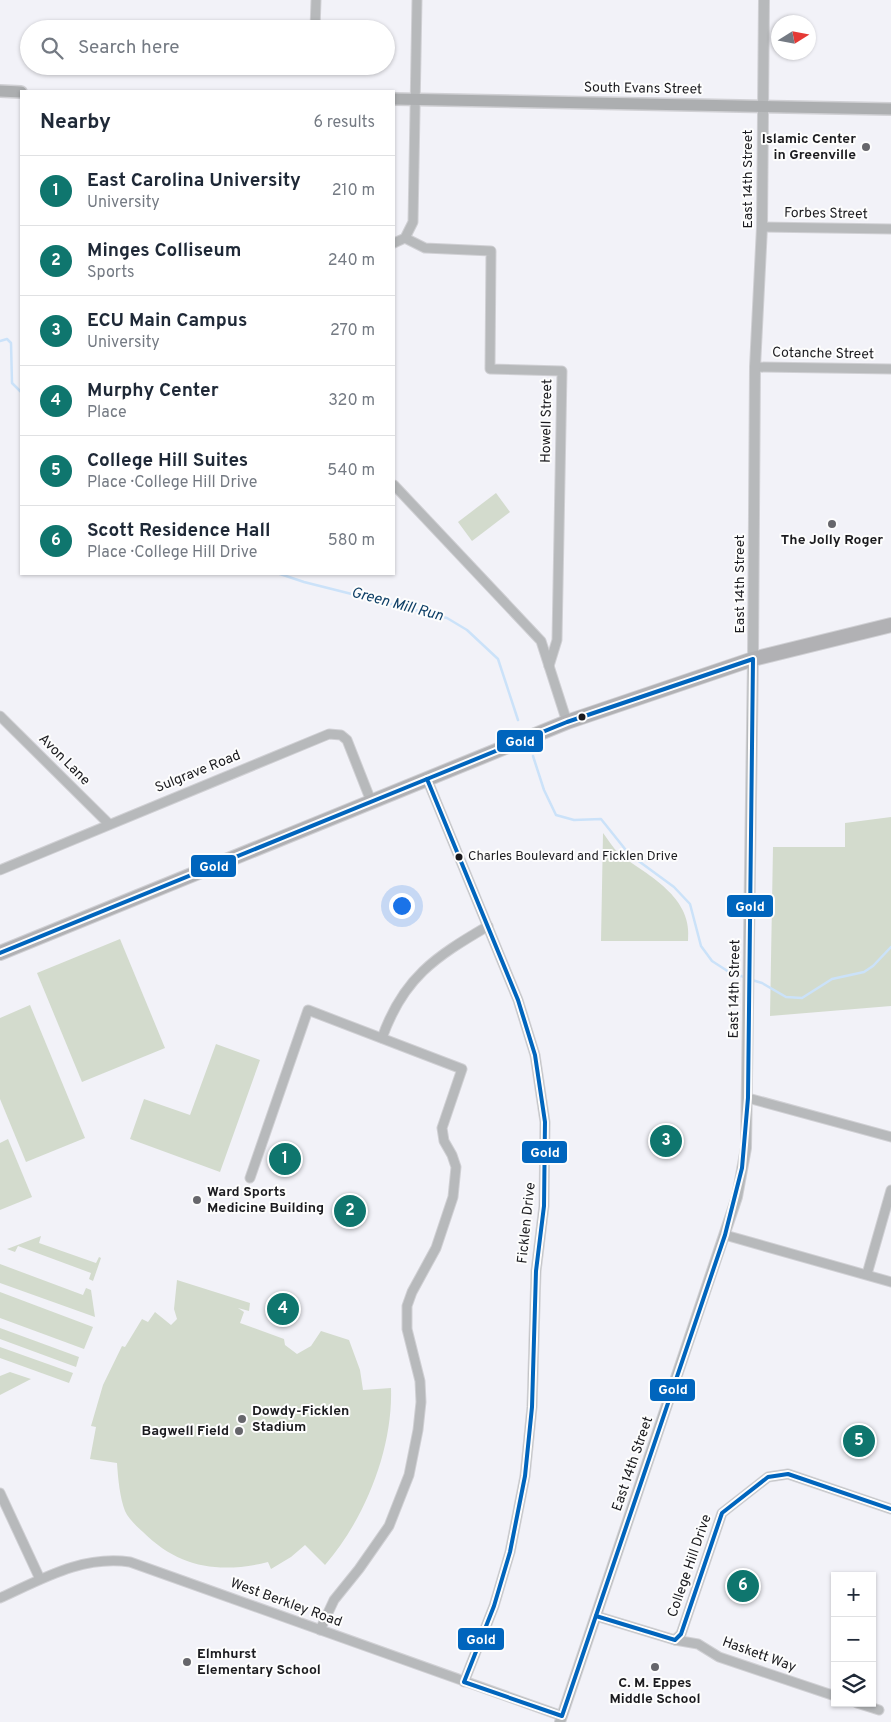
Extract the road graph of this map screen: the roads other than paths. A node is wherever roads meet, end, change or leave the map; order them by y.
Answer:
1 (316, 0) edge
2 (417, 0) edge
3 (764, 0) edge
4 (315, 20) edge
5 (0, 91) edge
6 (20, 92) edge
7 (395, 99) edge
8 (416, 99) junction
9 (762, 106) junction
10 (891, 109) edge
11 (762, 227) junction
12 (891, 229) edge
13 (405, 238) junction
14 (395, 243) edge
15 (755, 367) junction
16 (891, 369) edge
17 (395, 486) edge
18 (891, 624) edge
19 (558, 630) junction
20 (540, 641) junction
21 (753, 658) junction
22 (549, 666) junction
23 (0, 716) edge
24 (567, 722) junction
25 (426, 779) junction
26 (371, 801) junction
27 (109, 824) junction
28 (0, 870) edge
29 (488, 926) junction
30 (0, 952) edge
31 (382, 1038) junction
32 (748, 1098) junction
33 (891, 1137) edge
34 (250, 1178) dead end
35 (891, 1190) edge
36 (725, 1235) junction
37 (867, 1274) junction
38 (891, 1282) edge
39 (0, 1493) edge
40 (891, 1510) edge
41 (40, 1580) junction
42 (0, 1598) edge
43 (596, 1616) junction
44 (320, 1630) junction
45 (675, 1640) junction
46 (464, 1682) junction
47 (831, 1695) edge
48 (870, 1707) edge
49 (879, 1710) dead end
50 (561, 1719) edge

1 - 4 street
2 - 8 street
3 - 9 street, East 14th Street
5 - 6 main road
7 - 8 main road, South Evans Street
8 - 9 main road, South Evans Street
8 - 13 street
9 - 10 main road, South Evans Street
9 - 11 street, East 14th Street
11 - 12 street, Forbes Street
11 - 15 street, East 14th Street
13 - 14 street
13 - 19 street, Howell Street
15 - 16 street, Cotanche Street
15 - 21 street, East 14th Street
17 - 20 street
18 - 21 main road
19 - 20 street
19 - 22 street, Howell Street
20 - 22 street
21 - 24 main road
21 - 32 street, East 14th Street
22 - 24 street
23 - 27 street, Avon Lane
24 - 25 main road
25 - 26 main road
25 - 29 street, Ficklen Drive
26 - 27 street, Sulgrave Road
26 - 30 main road
27 - 28 street, Sulgrave Road
29 - 31 street
29 - 46 street, Ficklen Drive
31 - 34 street
31 - 44 street
32 - 33 street
32 - 36 street, East 14th Street
35 - 37 street
36 - 37 street
36 - 43 street, East 14th Street
37 - 38 street
39 - 41 street
40 - 45 street, College Hill Drive
41 - 42 street, West Berkley Road
41 - 44 street, West Berkley Road
43 - 45 street, College Hill Drive
43 - 50 street, East 14th Street
44 - 46 street, West Berkley Road
45 - 47 street, Haskett Way
46 - 50 street, West Berkley Road
48 - 49 street

